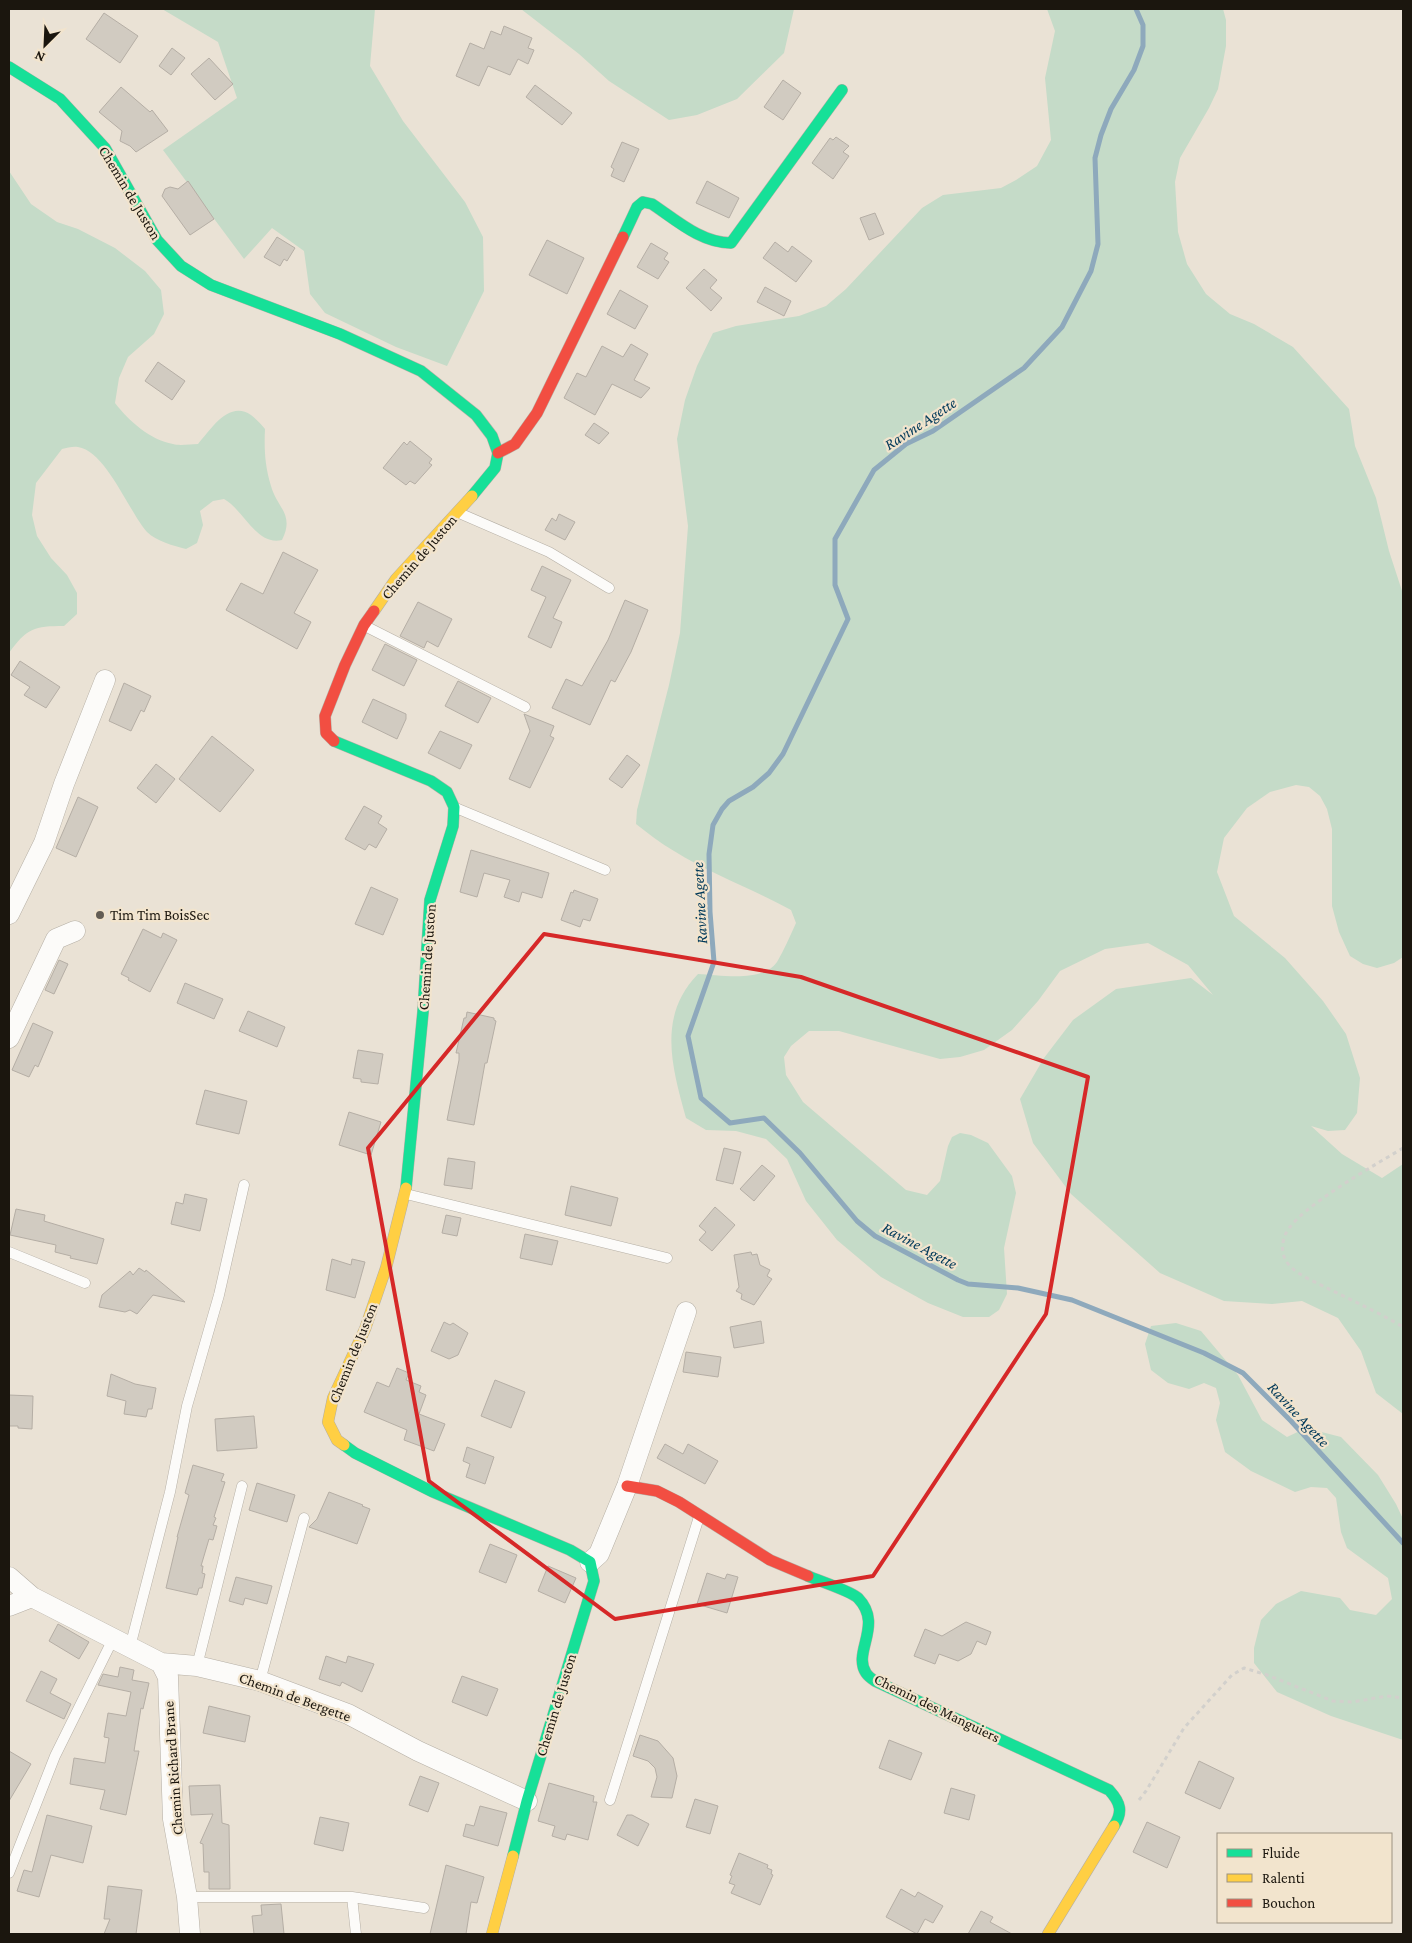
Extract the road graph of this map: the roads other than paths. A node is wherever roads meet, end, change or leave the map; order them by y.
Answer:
1 (9, 67) edge
2 (842, 90) dead end
3 (498, 453) junction
4 (458, 512) junction
5 (609, 588) dead end
6 (364, 625) junction
7 (105, 680) dead end
8 (525, 707) dead end
9 (454, 807) junction
10 (605, 870) dead end
11 (9, 914) edge
12 (75, 931) dead end
13 (9, 1038) edge
14 (244, 1185) dead end
15 (405, 1194) junction
16 (9, 1252) edge
17 (667, 1258) dead end
18 (85, 1282) dead end
19 (686, 1312) dead end
20 (242, 1486) dead end
21 (626, 1486) junction
22 (700, 1516) junction
23 (304, 1518) dead end
24 (590, 1562) junction
25 (9, 1577) edge
26 (32, 1597) junction
27 (9, 1606) edge
28 (121, 1643) junction
29 (162, 1663) junction
30 (197, 1666) junction
31 (260, 1681) junction
32 (610, 1800) dead end
33 (527, 1801) junction
34 (9, 1873) edge
35 (187, 1897) junction
36 (352, 1897) junction
37 (424, 1908) dead end
38 (190, 1934) edge
39 (356, 1934) edge
40 (492, 1934) edge
41 (1048, 1934) edge

1 - 3 street, Chemin de Juston
2 - 3 street
3 - 4 street, Chemin de Juston
4 - 5 lane
4 - 6 street, Chemin de Juston
6 - 8 lane
6 - 9 street, Chemin de Juston
7 - 11 street
9 - 10 lane
9 - 15 street, Chemin de Juston
12 - 13 street
14 - 28 lane
15 - 17 lane
15 - 24 street, Chemin de Juston
16 - 18 lane
19 - 21 street
20 - 30 lane
21 - 22 street, Chemin des Manguiers
21 - 24 street
22 - 32 lane
22 - 41 street, Chemin des Manguiers
23 - 31 lane
24 - 33 street, Chemin de Juston
25 - 26 street, Chemin de Bergette
26 - 27 street
26 - 28 street, Chemin de Bergette
28 - 29 street, Chemin de Bergette
28 - 34 lane
29 - 30 street, Chemin de Bergette
29 - 35 street, Chemin Richard Brane
30 - 31 street, Chemin de Bergette
31 - 33 street, Chemin de Bergette
33 - 40 street, Chemin de Juston
35 - 36 lane
35 - 38 street, Chemin Richard Brane
36 - 37 lane
36 - 39 lane

